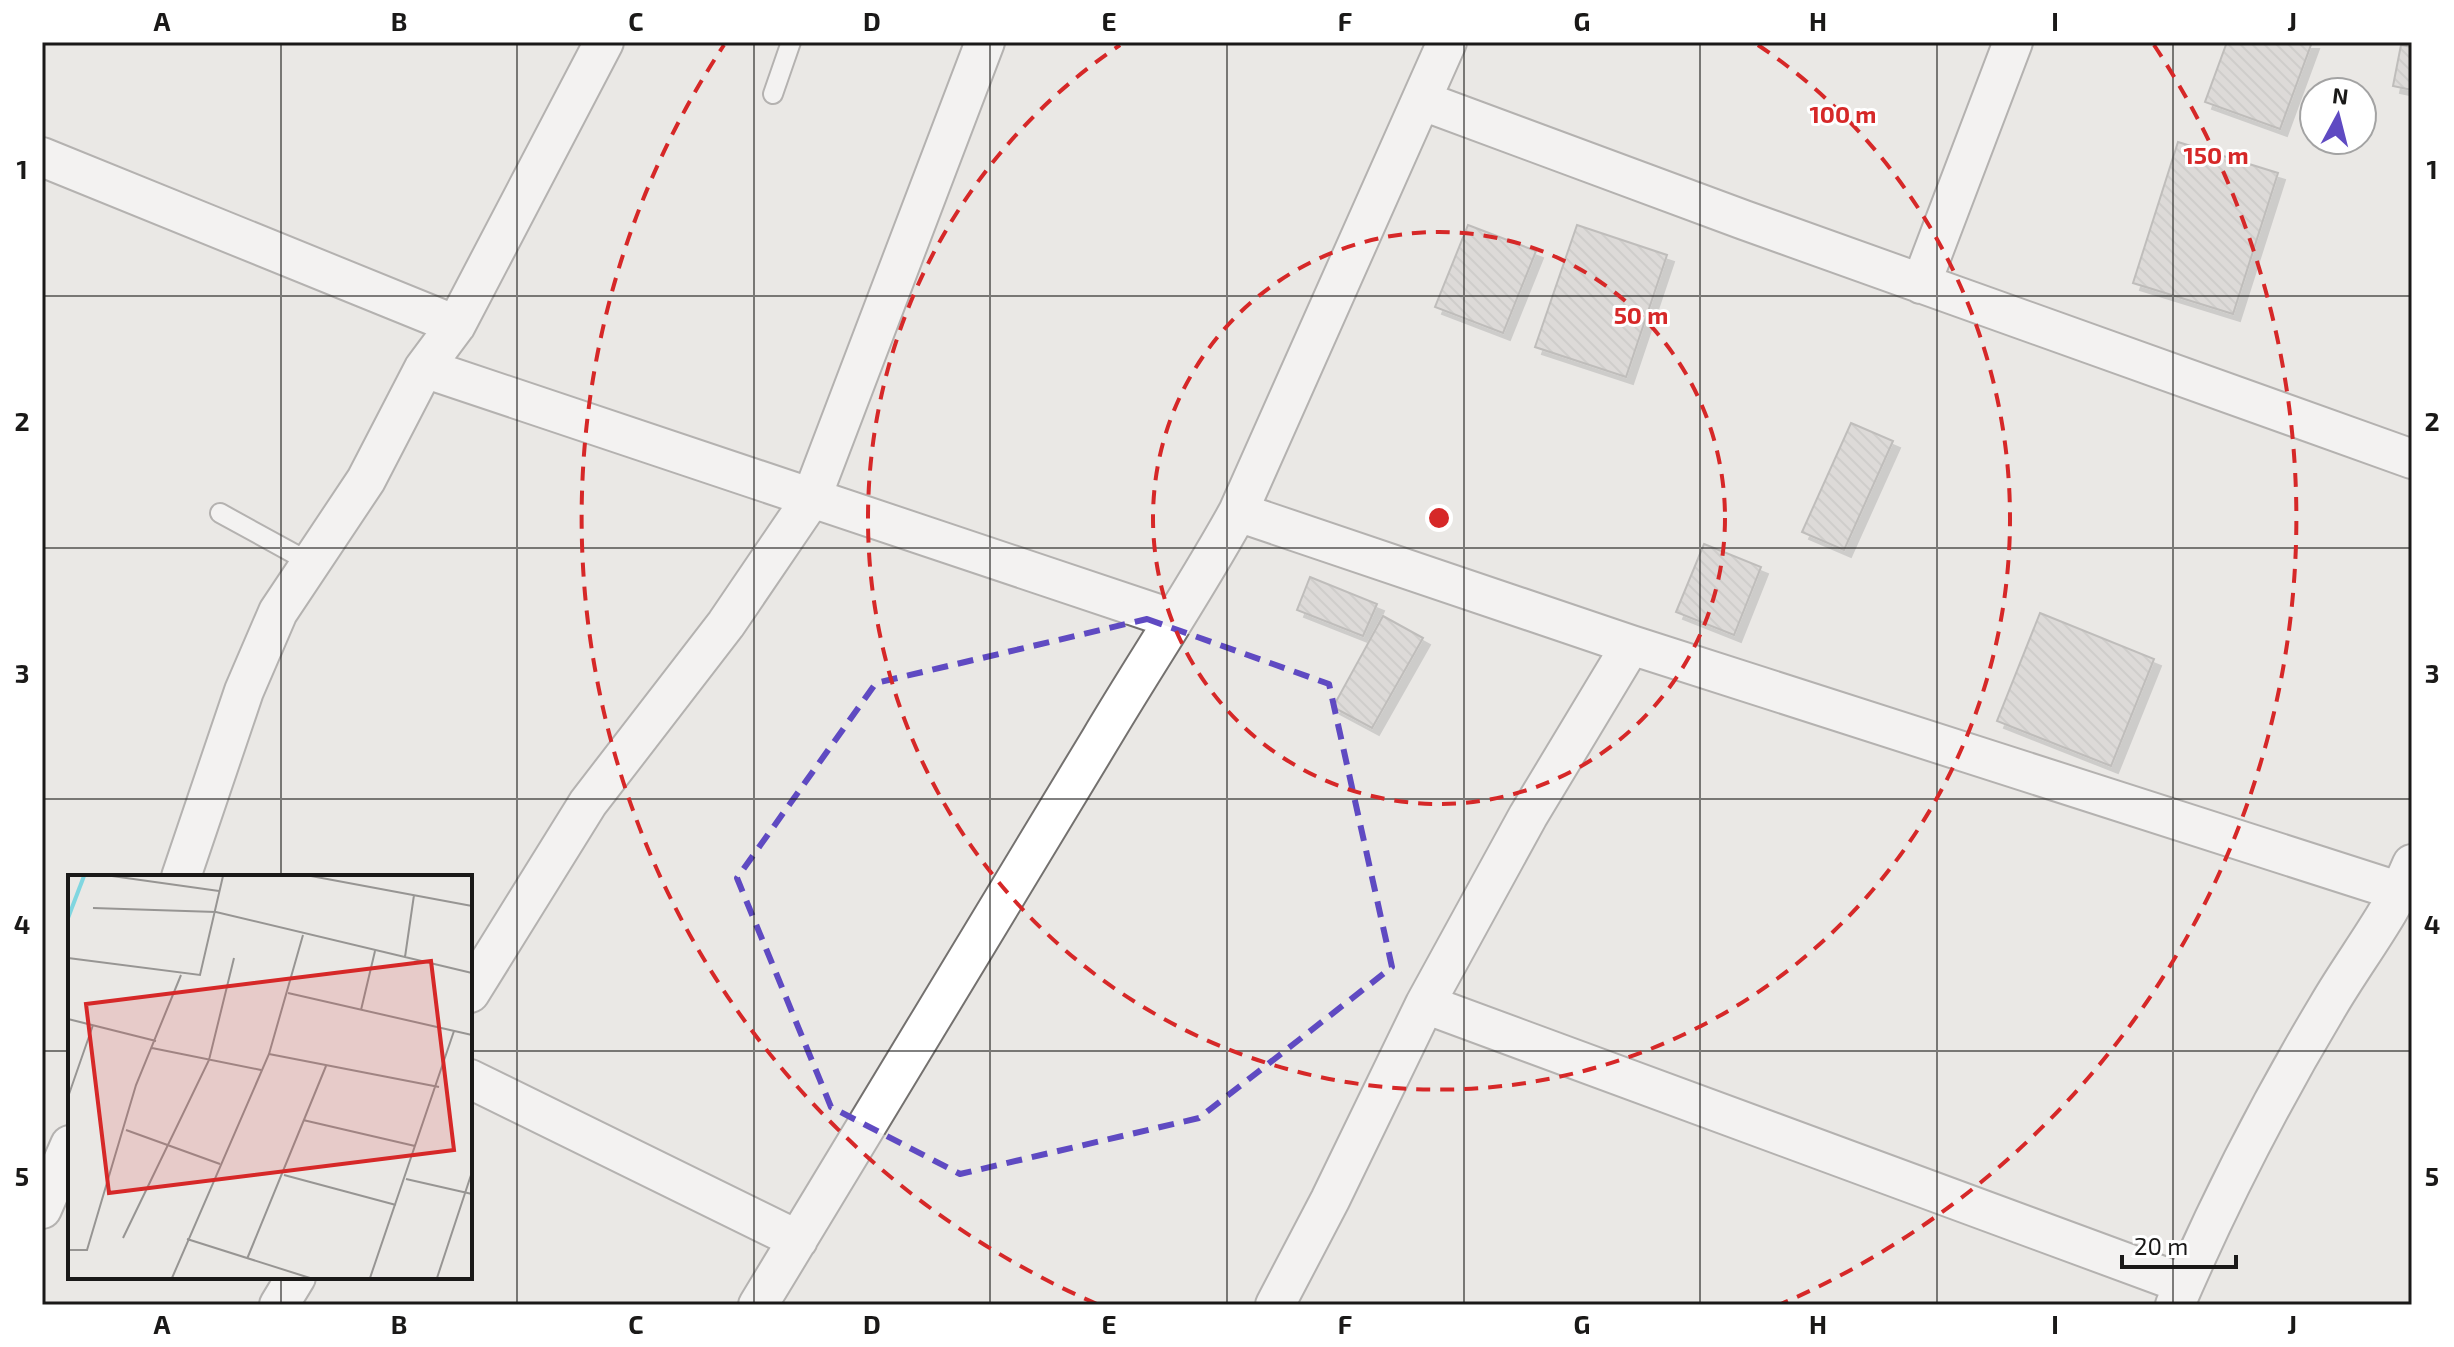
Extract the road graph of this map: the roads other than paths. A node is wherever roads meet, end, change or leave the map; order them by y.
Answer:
1 (604, 42) edge
2 (791, 42) edge
3 (985, 42) edge
4 (1447, 42) edge
5 (2013, 42) edge
6 (773, 94) dead end
7 (1423, 101) junction
8 (42, 157) edge
9 (1921, 284) junction
10 (456, 325) junction
11 (424, 368) junction
12 (2412, 459) edge
13 (811, 499) junction
14 (1238, 512) junction
15 (220, 513) dead end
16 (311, 563) junction
17 (1173, 619) junction
18 (1631, 645) junction
19 (182, 875) edge
20 (2406, 878) edge
21 (472, 990) edge
22 (1425, 1004) junction
23 (472, 1080) edge
24 (68, 1150) edge
25 (42, 1209) edge
26 (798, 1240) junction
27 (295, 1279) edge
28 (2180, 1294) edge
29 (279, 1305) edge
30 (758, 1305) edge
31 (1275, 1305) edge

1 - 10 street
2 - 6 lane
3 - 13 street
4 - 7 street
5 - 9 street
7 - 9 street
7 - 14 street
8 - 10 street
9 - 12 street
10 - 11 street
11 - 13 street
11 - 16 street
13 - 17 street
13 - 21 street
14 - 17 street
14 - 18 street
15 - 16 lane
16 - 19 street
17 - 26 street
18 - 20 street
18 - 22 street
20 - 28 street
22 - 28 street
22 - 31 street
23 - 26 street
24 - 25 street
26 - 30 street
27 - 29 street

